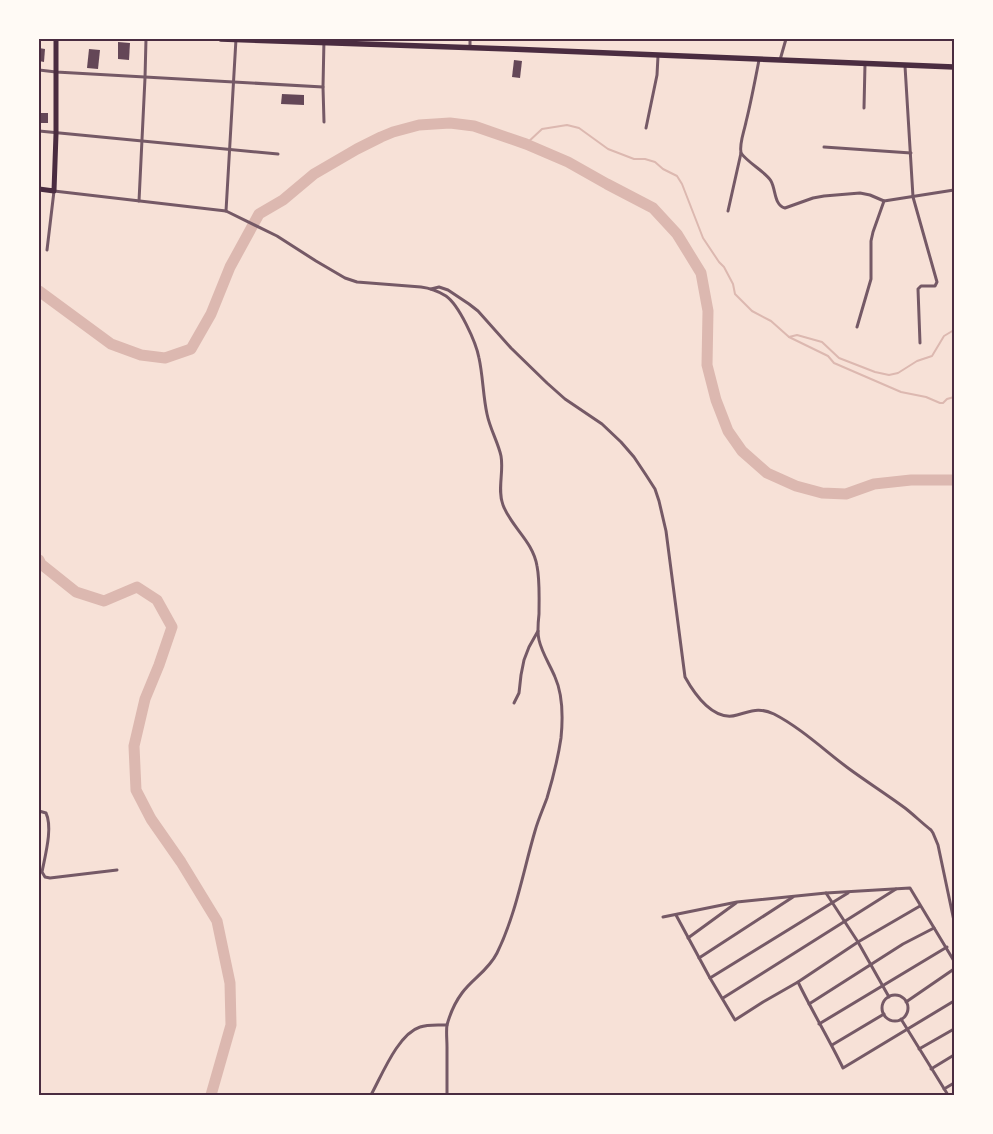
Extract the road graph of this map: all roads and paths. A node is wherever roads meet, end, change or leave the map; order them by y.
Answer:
1 (56, 39) edge
2 (146, 39) edge
3 (221, 39) edge
4 (236, 39) edge
5 (470, 39) edge
6 (786, 39) edge
7 (324, 41) edge
8 (470, 48) junction
9 (658, 55) junction
10 (759, 59) junction
11 (780, 60) junction
12 (865, 64) junction
13 (905, 66) junction
14 (954, 68) edge
15 (39, 70) edge
16 (56, 72) junction
17 (145, 78) junction
18 (234, 82) junction
19 (323, 88) junction
20 (864, 108) dead end
21 (324, 122) dead end
22 (646, 128) dead end
23 (39, 131) edge
24 (56, 134) junction
25 (142, 140) junction
26 (824, 147) dead end
27 (230, 149) junction
28 (741, 153) junction
29 (911, 153) junction
30 (278, 154) dead end
31 (39, 189) edge
32 (954, 190) edge
33 (54, 191) junction
34 (913, 197) junction
35 (139, 201) junction
36 (884, 201) junction
37 (226, 211) junction
38 (728, 211) dead end
39 (47, 250) dead end
40 (431, 289) junction
41 (857, 327) dead end
42 (920, 343) dead end
43 (538, 631) junction
44 (514, 703) dead end
45 (39, 811) edge
46 (117, 870) dead end
47 (897, 888) junction
48 (850, 891) junction
49 (826, 893) junction
50 (794, 896) junction
51 (738, 902) junction
52 (832, 902) junction
53 (920, 906) junction
54 (676, 914) junction
55 (663, 917) dead end
56 (954, 921) edge
57 (844, 922) junction
58 (935, 928) junction
59 (688, 938) junction
60 (858, 942) junction
61 (947, 947) junction
62 (700, 958) junction
63 (954, 961) edge
64 (871, 964) junction
65 (954, 969) edge
66 (710, 978) junction
67 (798, 982) junction
68 (882, 985) junction
69 (889, 997) junction
70 (723, 998) junction
71 (954, 1001) edge
72 (906, 1002) junction
73 (809, 1004) junction
74 (884, 1014) junction
75 (901, 1020) junction
76 (819, 1024) junction
77 (447, 1025) junction
78 (907, 1029) junction
79 (954, 1029) edge
80 (832, 1045) junction
81 (919, 1049) junction
82 (954, 1056) edge
83 (931, 1069) junction
84 (954, 1083) edge
85 (944, 1089) junction
86 (372, 1095) edge
87 (447, 1095) edge
88 (948, 1095) edge

1 - 16 main road
2 - 17 street
3 - 4 highway
4 - 7 highway
4 - 18 street
5 - 8 street
6 - 11 street
7 - 8 highway
7 - 19 street
8 - 9 highway
9 - 10 highway
9 - 22 street
10 - 11 highway
10 - 28 street
11 - 12 highway
12 - 13 highway
12 - 20 street
13 - 14 highway
13 - 29 street
15 - 16 street
16 - 17 street
16 - 24 main road
17 - 18 street
17 - 25 street
18 - 19 street
18 - 27 street
19 - 21 street
23 - 24 street
24 - 25 street
24 - 33 main road
25 - 27 street
25 - 35 street
26 - 29 street
27 - 30 street
27 - 37 street
28 - 36 street
28 - 38 street
29 - 34 street
31 - 33 main road
32 - 34 street
33 - 35 street
33 - 39 street
34 - 36 street
34 - 42 street
35 - 37 street
36 - 41 street
37 - 40 street
40 - 43 street
40 - 56 street
43 - 44 street
43 - 77 street
45 - 46 street
47 - 48 street
47 - 53 street
47 - 57 street
48 - 49 street
48 - 52 street
49 - 50 street
49 - 52 street
50 - 51 street
50 - 62 street
51 - 54 street
51 - 59 street
52 - 57 street
52 - 66 street
53 - 58 street
53 - 60 street
54 - 55 street
54 - 59 street
57 - 60 street
57 - 70 street
58 - 61 street
58 - 64 street
59 - 62 street
60 - 64 street
60 - 67 street
61 - 63 street
61 - 68 street
62 - 66 street
64 - 68 street
64 - 73 street
65 - 72 street
66 - 70 street
67 - 70 street
67 - 73 street
68 - 69 street
68 - 76 street
69 - 72 street
69 - 74 street
71 - 78 street
72 - 75 street
73 - 76 street
74 - 75 street
74 - 80 street
75 - 78 street
76 - 80 street
77 - 86 street
77 - 87 street
78 - 80 street
78 - 81 street
79 - 81 street
81 - 83 street
82 - 83 street
83 - 85 street
84 - 85 street
85 - 88 street

